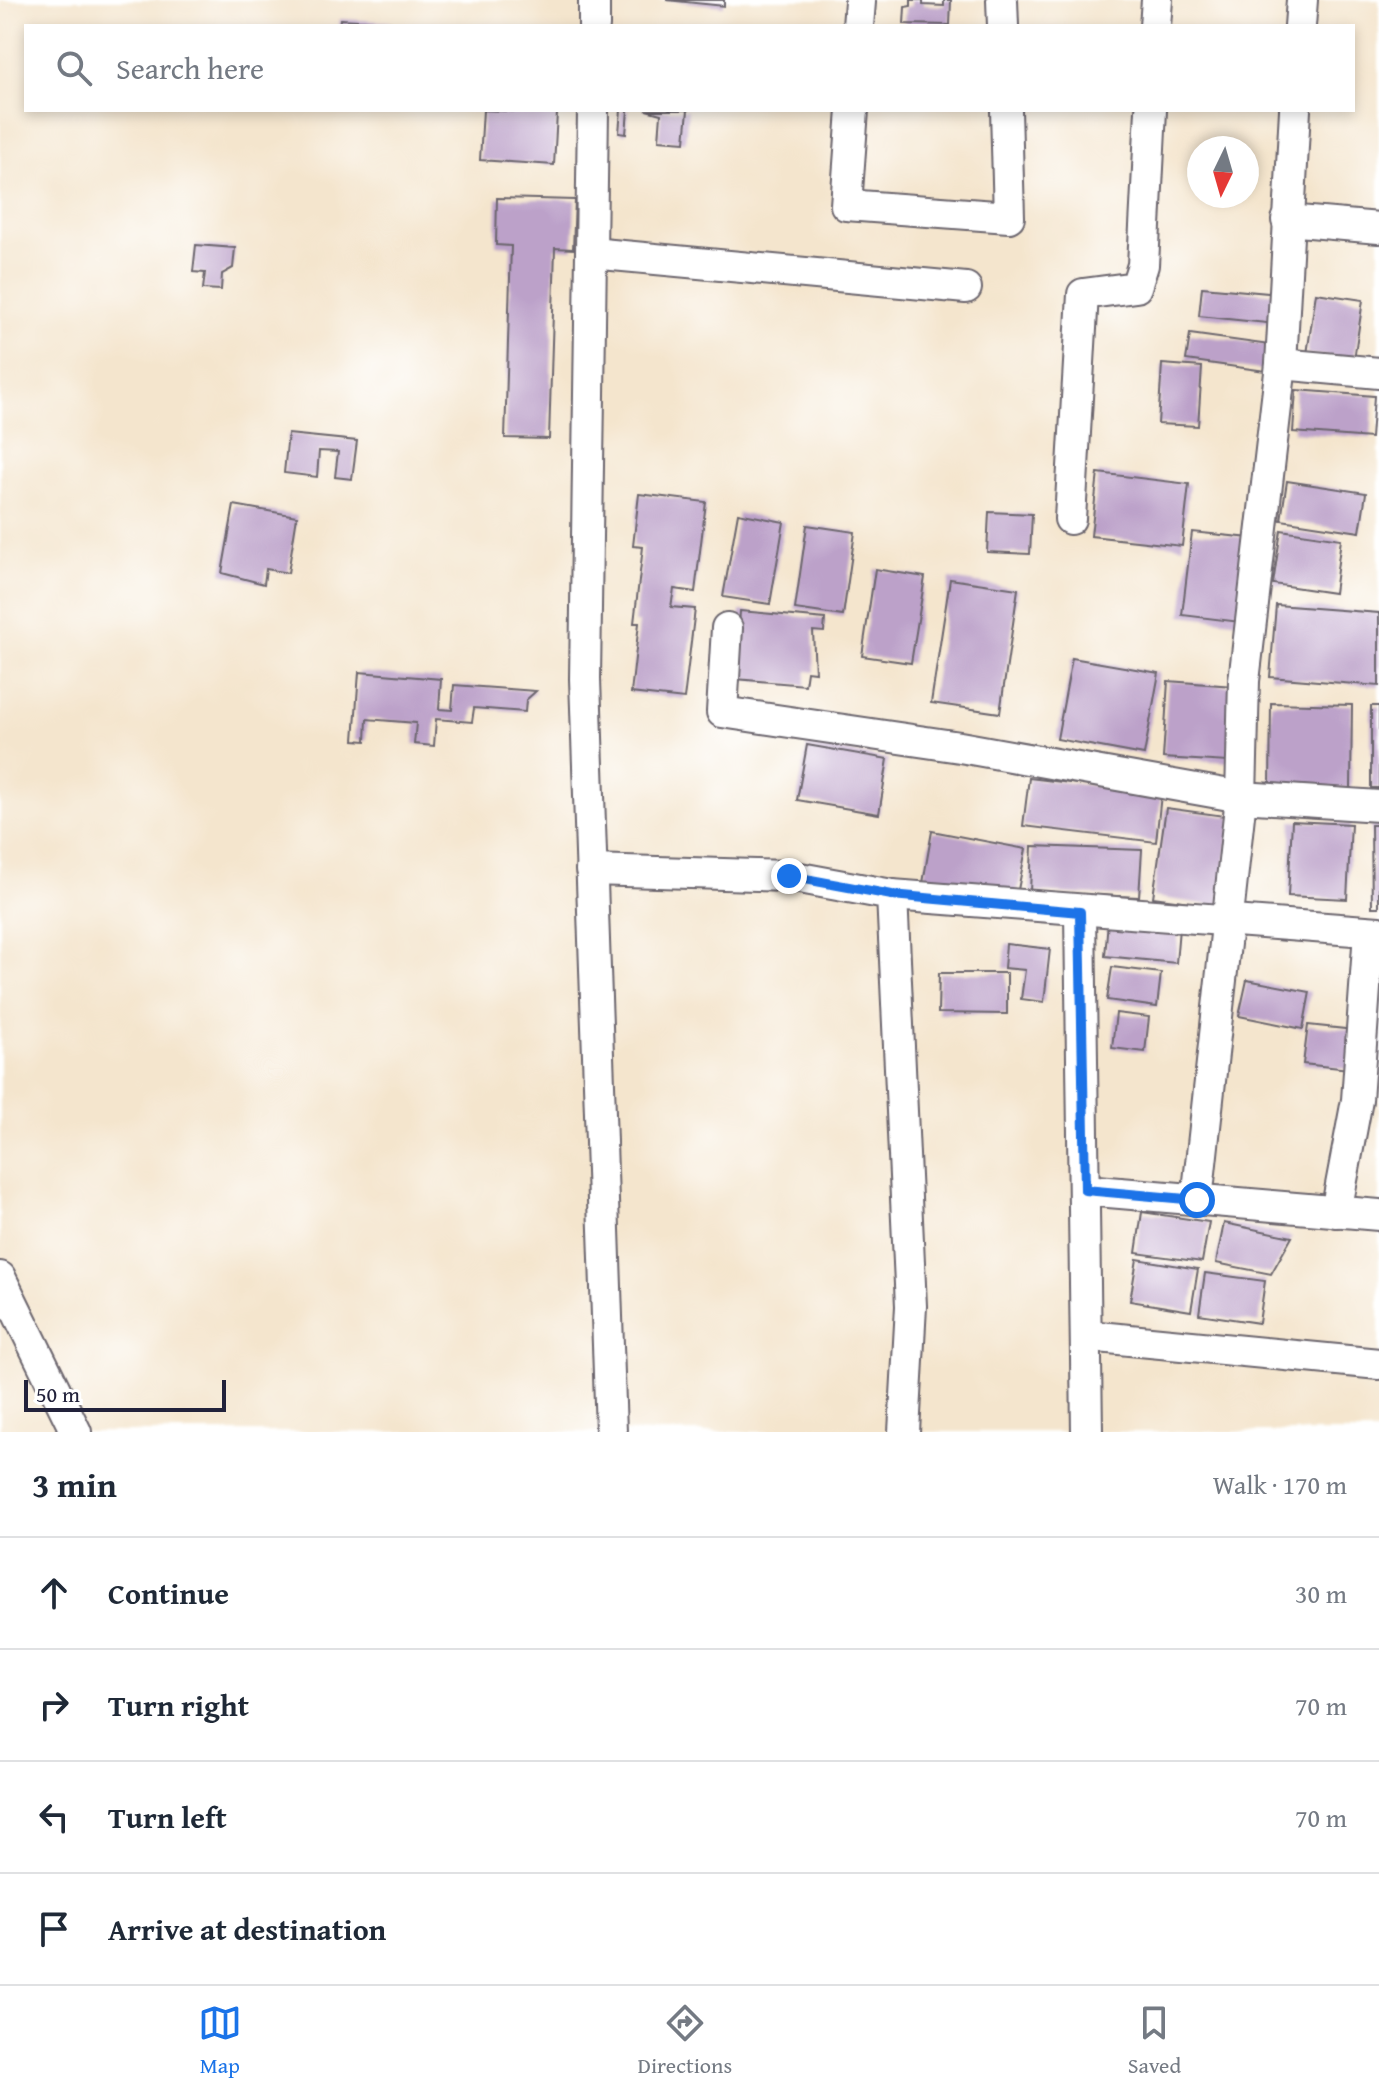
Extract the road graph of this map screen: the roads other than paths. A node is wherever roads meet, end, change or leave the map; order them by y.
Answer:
1 (594, 0) edge
2 (1002, 0) edge
3 (1157, 0) edge
4 (1302, 0) edge
5 (594, 24) edge
6 (1003, 24) edge
7 (1155, 24) edge
8 (1300, 24) edge
9 (593, 112) edge
10 (853, 112) edge
11 (1006, 112) edge
12 (1151, 112) edge
13 (1295, 112) edge
14 (1287, 220) junction
15 (1379, 228) edge
16 (591, 253) junction
17 (966, 288) dead end
18 (1281, 364) junction
19 (1379, 373) edge
20 (1070, 519) dead end
21 (727, 628) dead end
22 (1241, 797) junction
23 (1379, 806) edge
24 (591, 870) junction
25 (892, 895) junction
26 (1080, 912) junction
27 (1228, 919) junction
28 (1374, 932) edge
29 (1368, 1101) edge
30 (1085, 1190) junction
31 (1197, 1200) junction
32 (1336, 1212) junction
33 (1379, 1215) edge
34 (0, 1277) edge
35 (1088, 1336) junction
36 (1379, 1364) edge
37 (76, 1432) edge
38 (611, 1432) edge
39 (904, 1432) edge
40 (1087, 1432) edge

1 - 5 street
2 - 6 street
3 - 7 street
4 - 8 street
9 - 16 street
10 - 11 street
12 - 20 street
13 - 14 street
14 - 15 street
14 - 18 street
16 - 17 street
16 - 24 street
18 - 19 street
18 - 22 street
21 - 22 street
22 - 23 street
22 - 27 street
24 - 25 street
24 - 38 street
25 - 26 street
25 - 39 street
26 - 27 street
26 - 30 street
27 - 28 street
27 - 31 street
28 - 29 street
29 - 32 street
30 - 31 street
30 - 35 street
31 - 32 street
32 - 33 street
34 - 37 street
35 - 36 street
35 - 40 street

